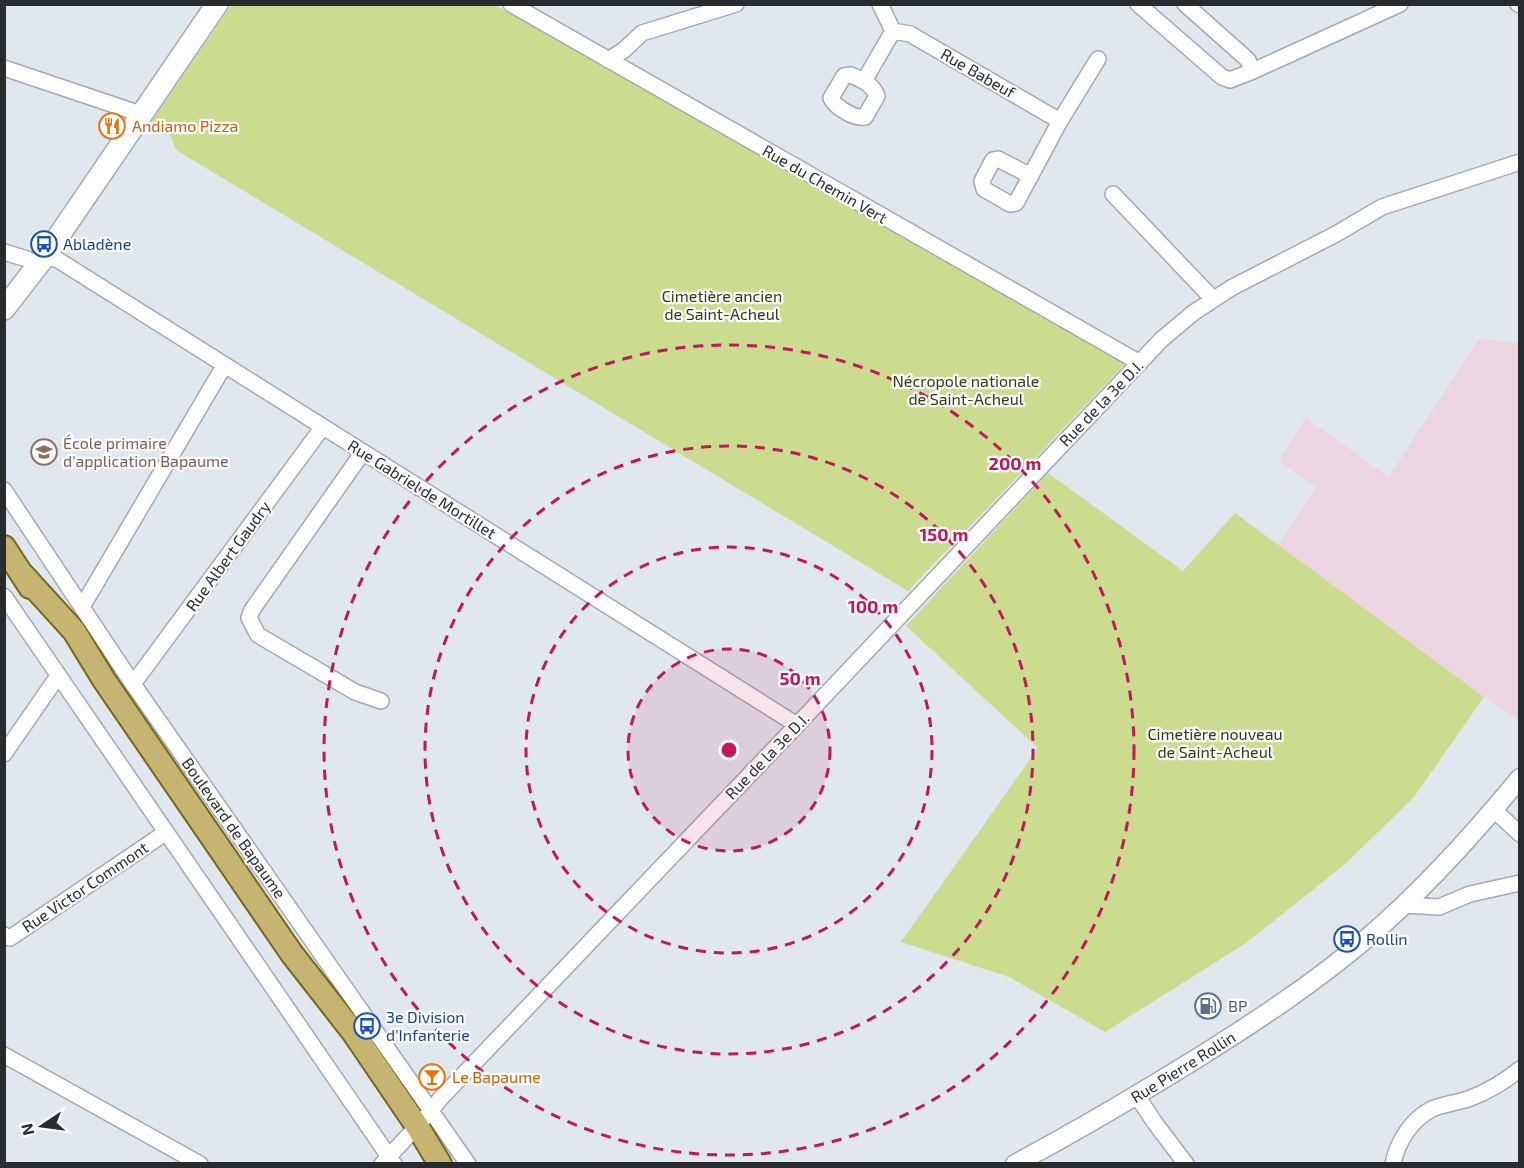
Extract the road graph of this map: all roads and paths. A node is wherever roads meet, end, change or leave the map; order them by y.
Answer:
1 (217, 4) edge
2 (511, 4) edge
3 (736, 4) edge
4 (880, 4) edge
5 (1138, 4) edge
6 (1185, 4) edge
7 (1400, 4) edge
8 (893, 31) junction
9 (1098, 59) dead end
10 (608, 60) junction
11 (4, 68) edge
12 (1253, 71) junction
13 (864, 81) dead end
14 (139, 116) junction
15 (1060, 121) junction
16 (1520, 162) edge
17 (1031, 176) dead end
18 (1113, 194) dead end
19 (4, 252) edge
20 (41, 261) junction
21 (1214, 299) junction
22 (4, 309) edge
23 (1140, 363) junction
24 (224, 366) junction
25 (322, 428) junction
26 (363, 452) junction
27 (4, 490) edge
28 (4, 547) edge
29 (4, 596) edge
30 (82, 607) junction
31 (58, 676) junction
32 (134, 684) junction
33 (381, 701) dead end
34 (797, 725) junction
35 (11, 732) edge
36 (4, 754) edge
37 (1520, 778) edge
38 (1494, 810) junction
39 (165, 833) junction
40 (1520, 834) edge
41 (1520, 883) edge
42 (1403, 905) junction
43 (4, 935) edge
44 (4, 1055) edge
45 (1520, 1069) edge
46 (1137, 1096) junction
47 (419, 1125) junction
48 (388, 1161) edge
49 (200, 1164) edge
50 (424, 1164) edge
51 (440, 1164) edge
52 (468, 1164) edge
53 (1015, 1164) edge
54 (1186, 1164) edge
55 (1393, 1164) edge

1 - 14 main road
2 - 10 street, Rue du Chemin Vert
3 - 10 street
4 - 8 street
5 - 12 street
6 - 12 street
7 - 12 street
8 - 13 street
8 - 15 street, Rue Babeuf
9 - 15 street
10 - 23 street, Rue du Chemin Vert
11 - 14 street
14 - 20 main road
15 - 17 street
16 - 21 street, Rue de la 3e D.I.
18 - 21 street
19 - 20 street, Rue Gabriel de Mortillet
20 - 22 main road
20 - 24 street, Rue Gabriel de Mortillet
21 - 23 street, Rue de la 3e D.I.
23 - 34 street, Rue de la 3e D.I.
24 - 25 street, Rue Gabriel de Mortillet
24 - 30 street
25 - 26 street, Rue Gabriel de Mortillet
25 - 32 street, Rue Albert Gaudry
26 - 33 street
26 - 34 street, Rue Gabriel de Mortillet
27 - 30 street, Boulevard de Bapaume
28 - 47 main road, Boulevard de Bapaume
29 - 31 street
30 - 32 street, Boulevard de Bapaume
31 - 35 street
31 - 39 street
32 - 47 street, Boulevard de Bapaume
34 - 47 street, Rue de la 3e D.I.
35 - 36 street
37 - 38 street, Rue Pierre Rollin
38 - 40 street
38 - 42 street, Rue Pierre Rollin
39 - 43 street, Rue Victor Commont
39 - 48 street
41 - 42 street
42 - 46 street, Rue Pierre Rollin
44 - 49 street
45 - 55 street
46 - 53 street, Rue Pierre Rollin
46 - 54 street
47 - 48 street, Rue de la 3e D.I.
47 - 50 main road, Boulevard de Bapaume
47 - 51 main road, Boulevard de Bapaume
47 - 52 street, Boulevard de Bapaume

